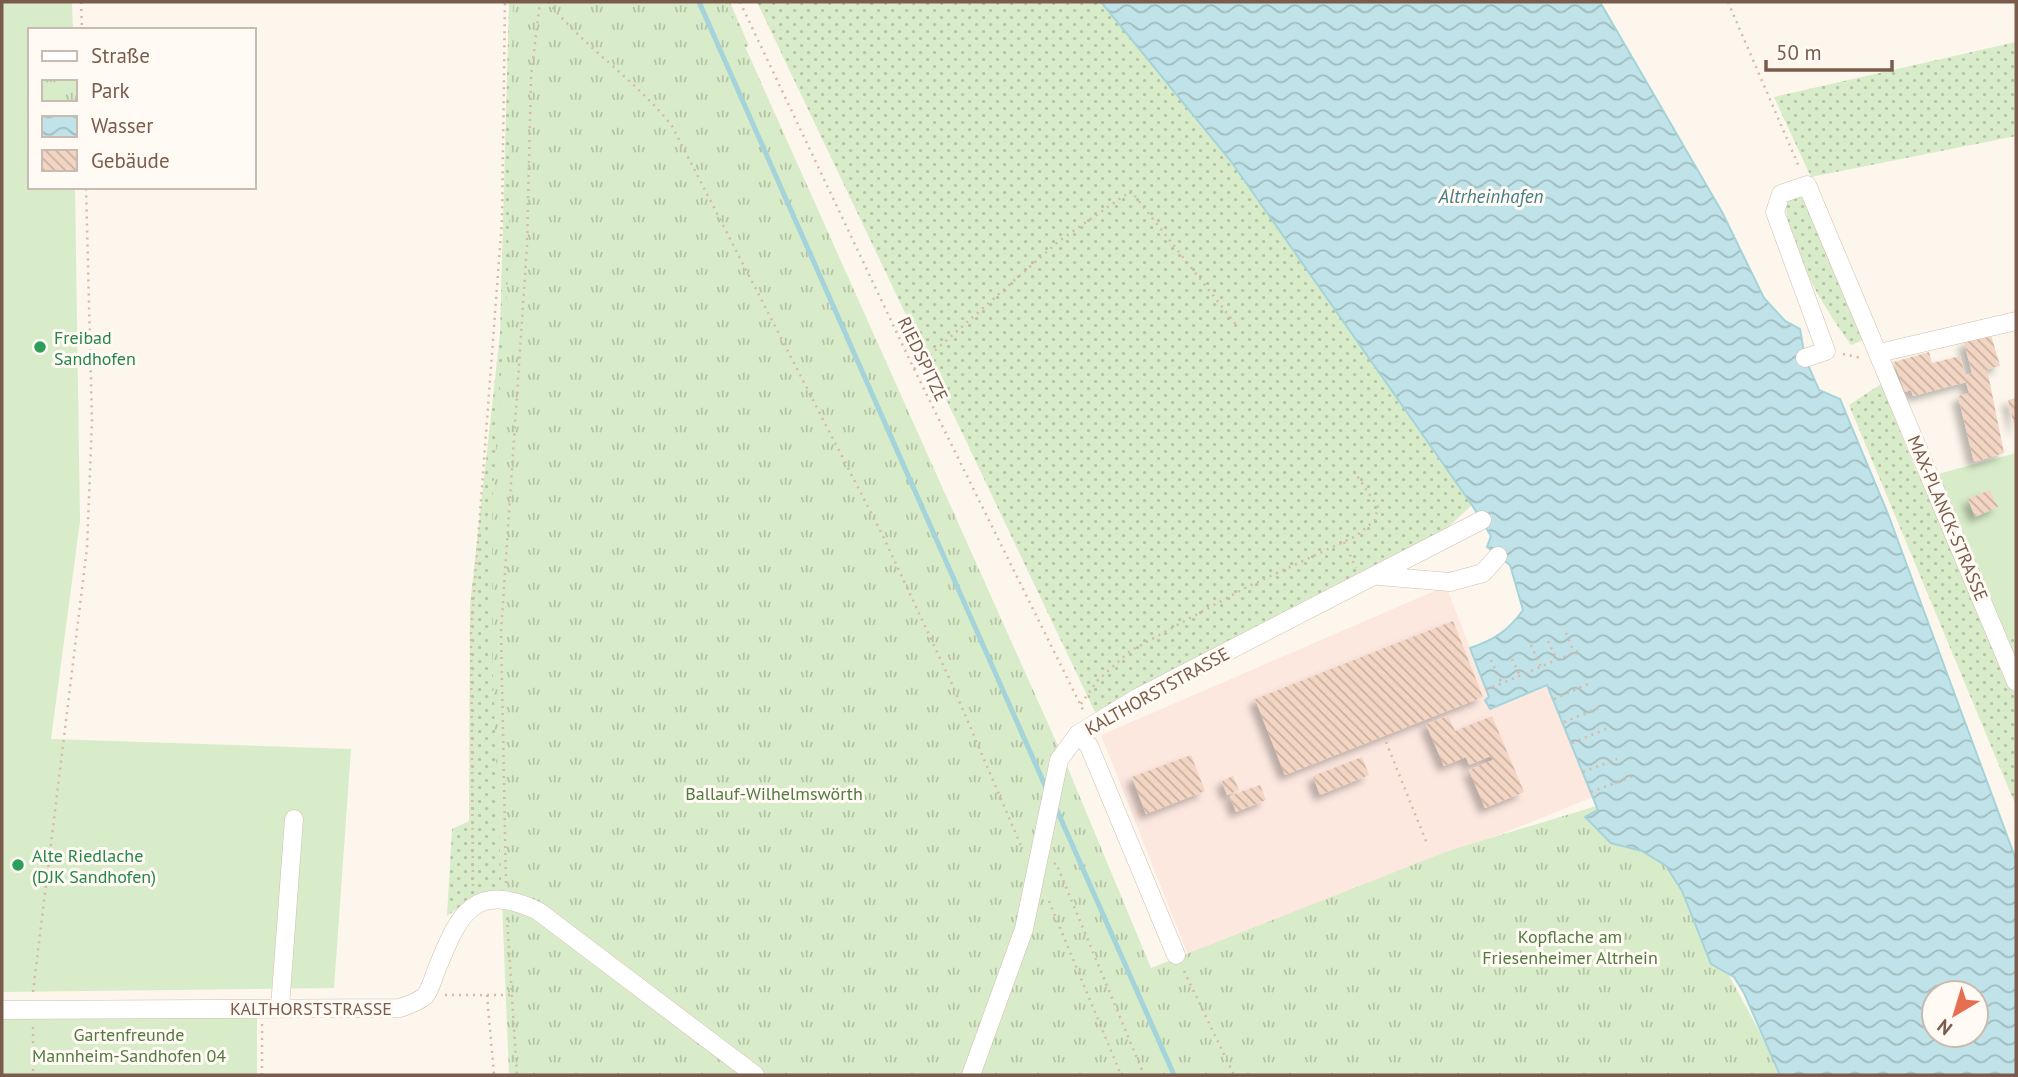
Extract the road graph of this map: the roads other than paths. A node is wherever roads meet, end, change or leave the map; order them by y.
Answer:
1 (2016, 321) edge
2 (1879, 353) junction
3 (1805, 358) dead end
4 (1482, 520) dead end
5 (1498, 556) dead end
6 (1371, 579) junction
7 (2016, 682) edge
8 (1084, 729) junction
9 (294, 819) dead end
10 (1176, 955) road end
11 (271, 1007) junction
12 (2, 1010) edge
13 (755, 1075) edge
14 (971, 1075) edge

1 - 2 street
2 - 3 street, MAX-PLANCK-STRASSE
2 - 7 street, MAX-PLANCK-STRASSE
4 - 6 street, KALTHORSTSTRASSE
5 - 6 street
6 - 8 street, KALTHORSTSTRASSE
8 - 10 street
8 - 14 street, KALTHORSTSTRASSE
9 - 11 street
11 - 12 street, KALTHORSTSTRASSE
11 - 13 street, KALTHORSTSTRASSE

